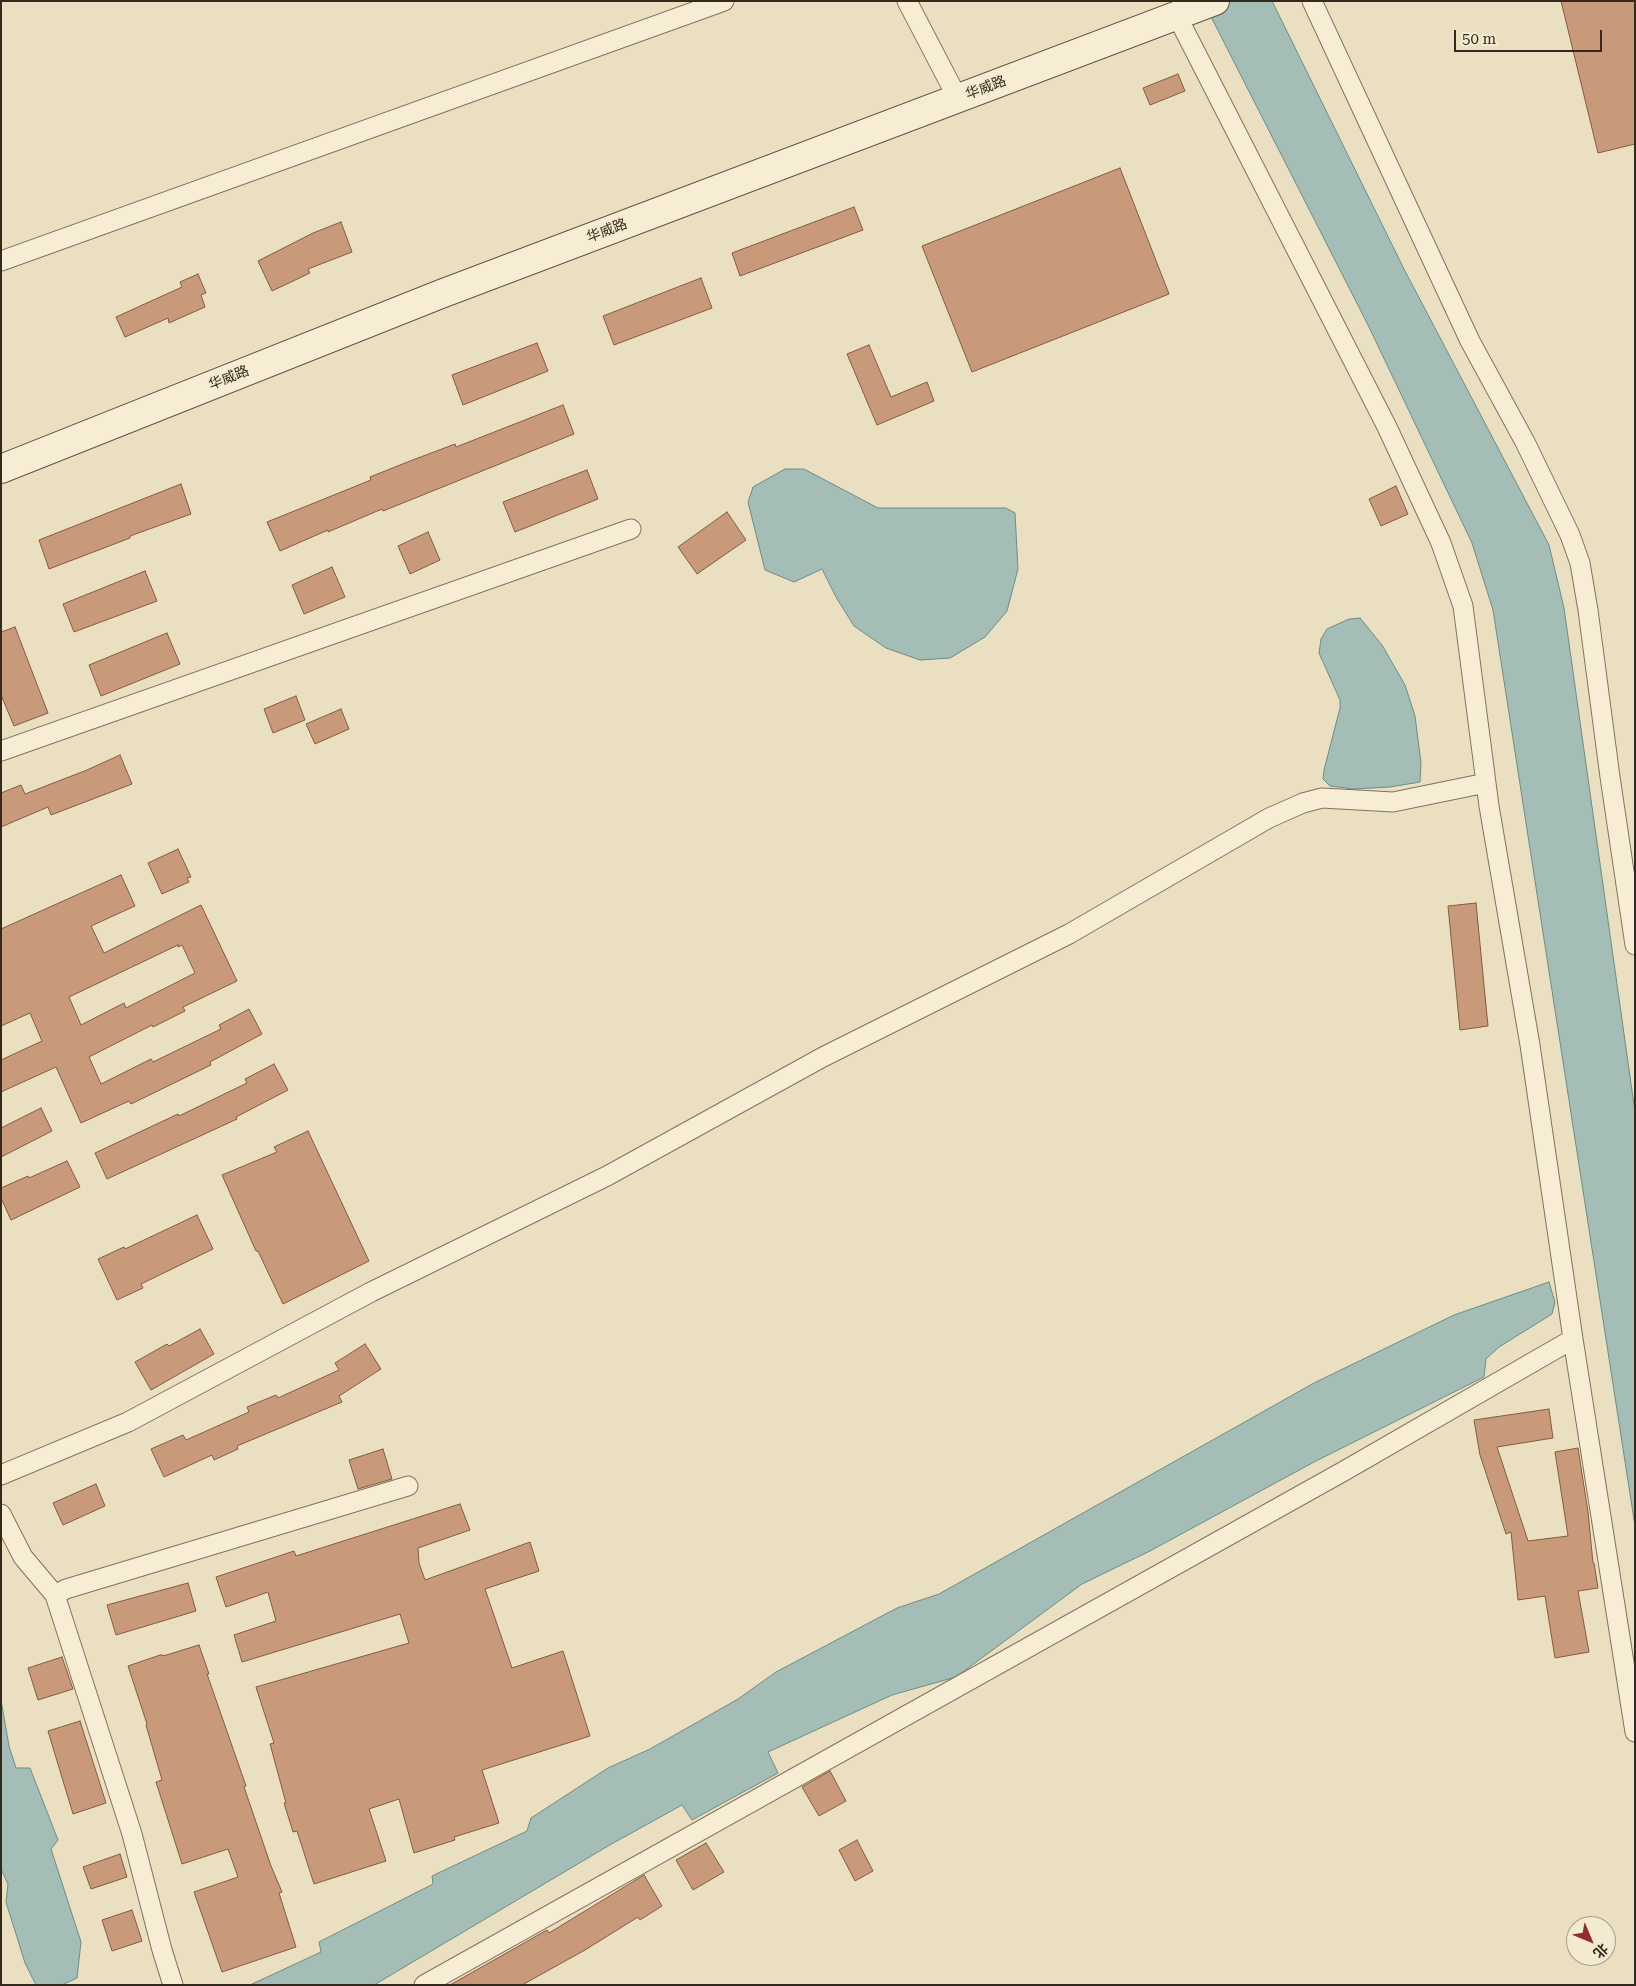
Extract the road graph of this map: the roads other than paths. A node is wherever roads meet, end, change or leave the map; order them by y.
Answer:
1 (724, 1) edge
2 (907, 1) edge
3 (1216, 1) edge
4 (1312, 1) edge
5 (1177, 16) junction
6 (958, 99) junction
7 (1, 261) edge
8 (1, 469) edge
9 (631, 529) dead end
10 (1, 751) edge
11 (1486, 783) junction
12 (1635, 945) edge
13 (1573, 1339) junction
14 (1, 1475) edge
15 (408, 1486) dead end
16 (1, 1514) edge
17 (55, 1595) junction
18 (1635, 1732) edge
19 (173, 1985) edge
20 (424, 1985) edge

1 - 7 street
2 - 6 street
3 - 5 main road, 华威路
4 - 12 street
5 - 6 main road, 华威路
5 - 11 street
6 - 8 main road, 华威路
9 - 10 street
11 - 13 street
11 - 14 street
13 - 18 street
13 - 20 street
15 - 17 street
16 - 17 street
17 - 19 street

